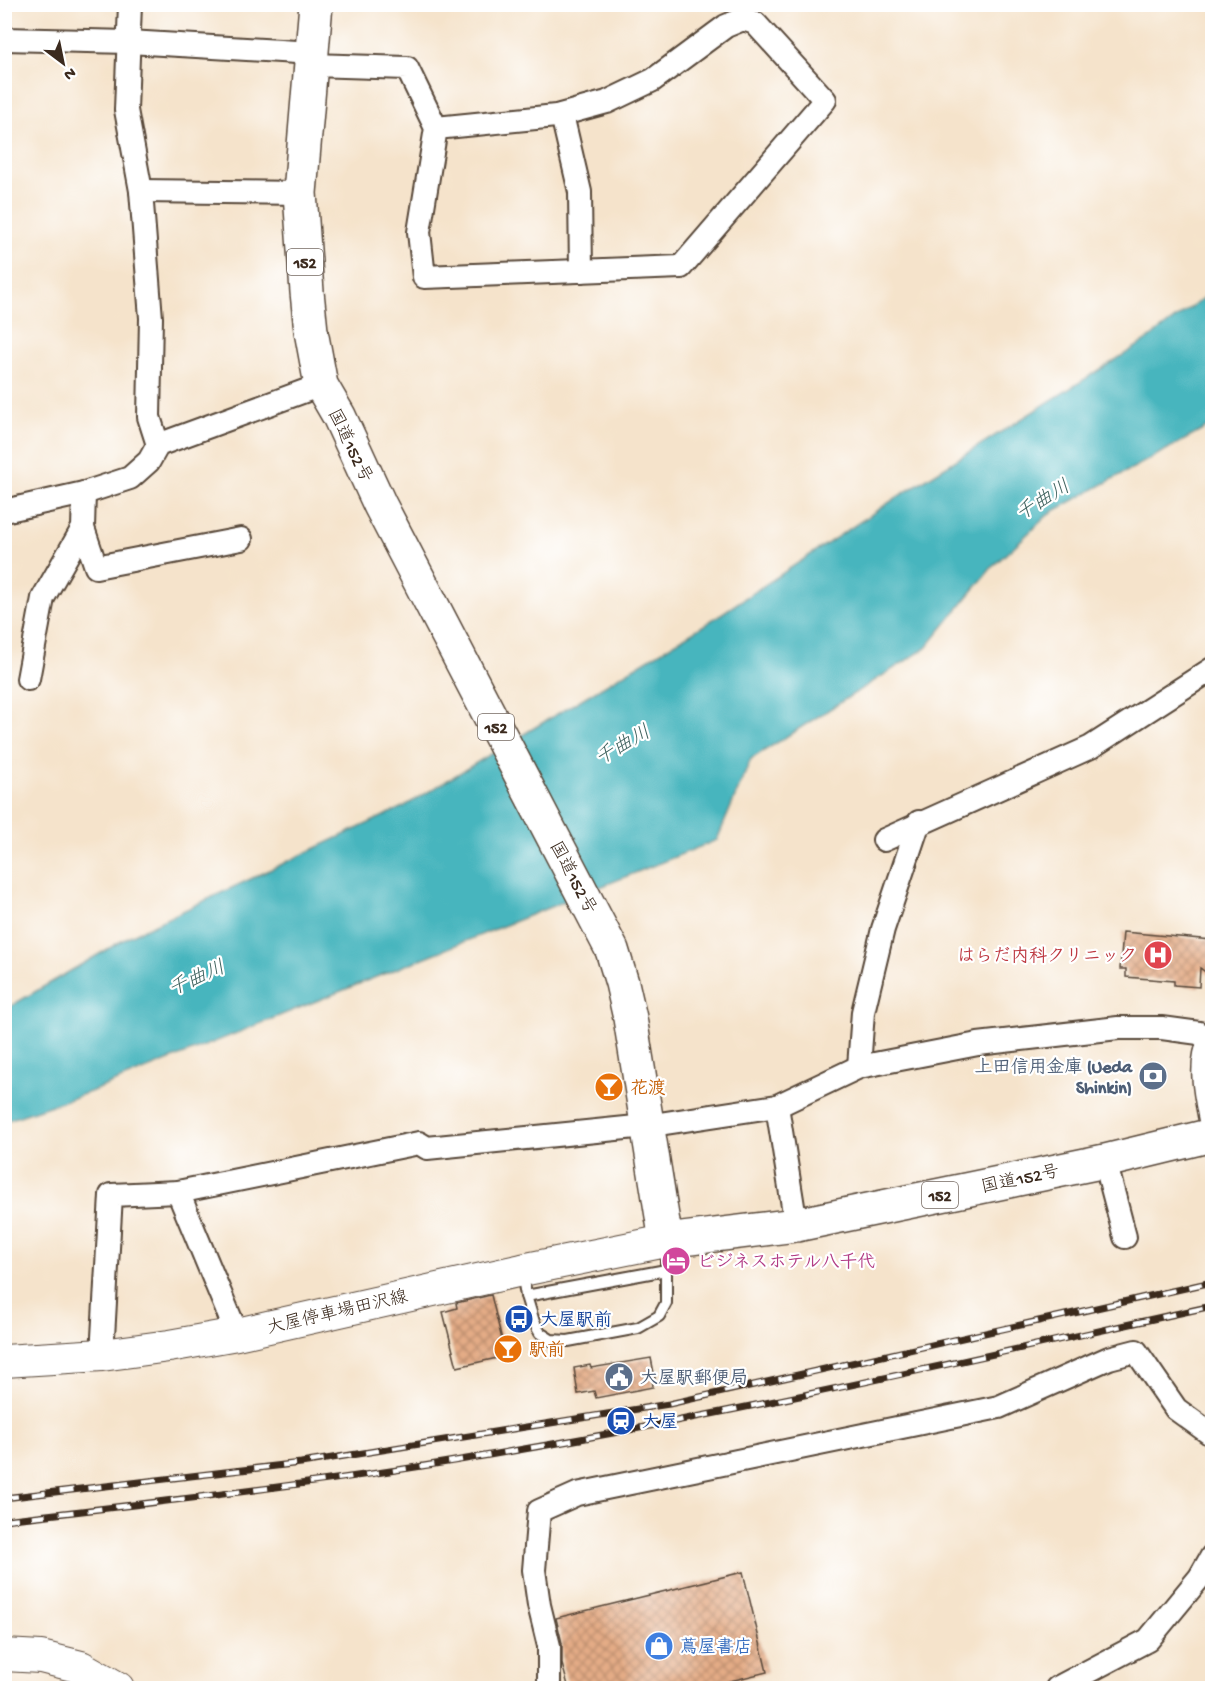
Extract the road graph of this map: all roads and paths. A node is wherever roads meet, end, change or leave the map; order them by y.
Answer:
1 (130, 4) edge
2 (316, 4) edge
3 (737, 12) edge
4 (4, 39) edge
5 (129, 42) junction
6 (312, 59) junction
7 (562, 115) junction
8 (436, 128) junction
9 (141, 191) junction
10 (300, 193) junction
11 (581, 271) junction
12 (321, 385) junction
13 (158, 445) junction
14 (84, 493) junction
15 (4, 511) edge
16 (83, 528) junction
17 (241, 539) dead end
18 (1212, 669) edge
19 (28, 679) dead end
20 (919, 822) junction
21 (884, 840) dead end
22 (1212, 1041) edge
23 (859, 1067) junction
24 (777, 1106) junction
25 (1212, 1117) edge
26 (646, 1126) junction
27 (1212, 1135) edge
28 (1105, 1161) junction
29 (178, 1192) junction
30 (796, 1225) junction
31 (1125, 1237) dead end
32 (666, 1255) junction
33 (524, 1283) junction
34 (237, 1334) junction
35 (102, 1355) junction
36 (4, 1361) edge
37 (1212, 1435) edge
38 (1212, 1556) edge
39 (4, 1655) edge
40 (109, 1686) edge
41 (549, 1689) edge
42 (1057, 1689) edge

1 - 5 street
2 - 6 highway, 国道152号 / 152
3 - 7 street
3 - 11 street
4 - 5 street
5 - 6 street
5 - 9 street
6 - 8 street
6 - 10 highway, 国道152号 / 152
7 - 8 street
7 - 11 street
8 - 11 street
9 - 10 street
9 - 13 street
10 - 12 highway, 国道152号 / 152
12 - 13 street
12 - 26 highway, 国道152号 / 152
13 - 14 street
14 - 15 street
14 - 16 street
16 - 17 street
16 - 19 street
18 - 20 street
20 - 21 street
20 - 23 street
22 - 23 street
22 - 25 street
23 - 24 street
24 - 26 street
24 - 30 street
26 - 29 street
26 - 32 highway, 国道152号 / 152
27 - 28 highway, 国道152号 / 152
28 - 30 highway, 国道152号 / 152
28 - 31 street
29 - 34 street
29 - 35 street
30 - 32 highway, 国道152号 / 152
32 - 33 main road, 大屋停車場田沢線
32 - 33 lane
33 - 34 main road, 大屋停車場田沢線
34 - 35 main road, 大屋停車場田沢線
35 - 36 main road, 大屋停車場田沢線
37 - 41 street
38 - 42 street
39 - 40 main road

